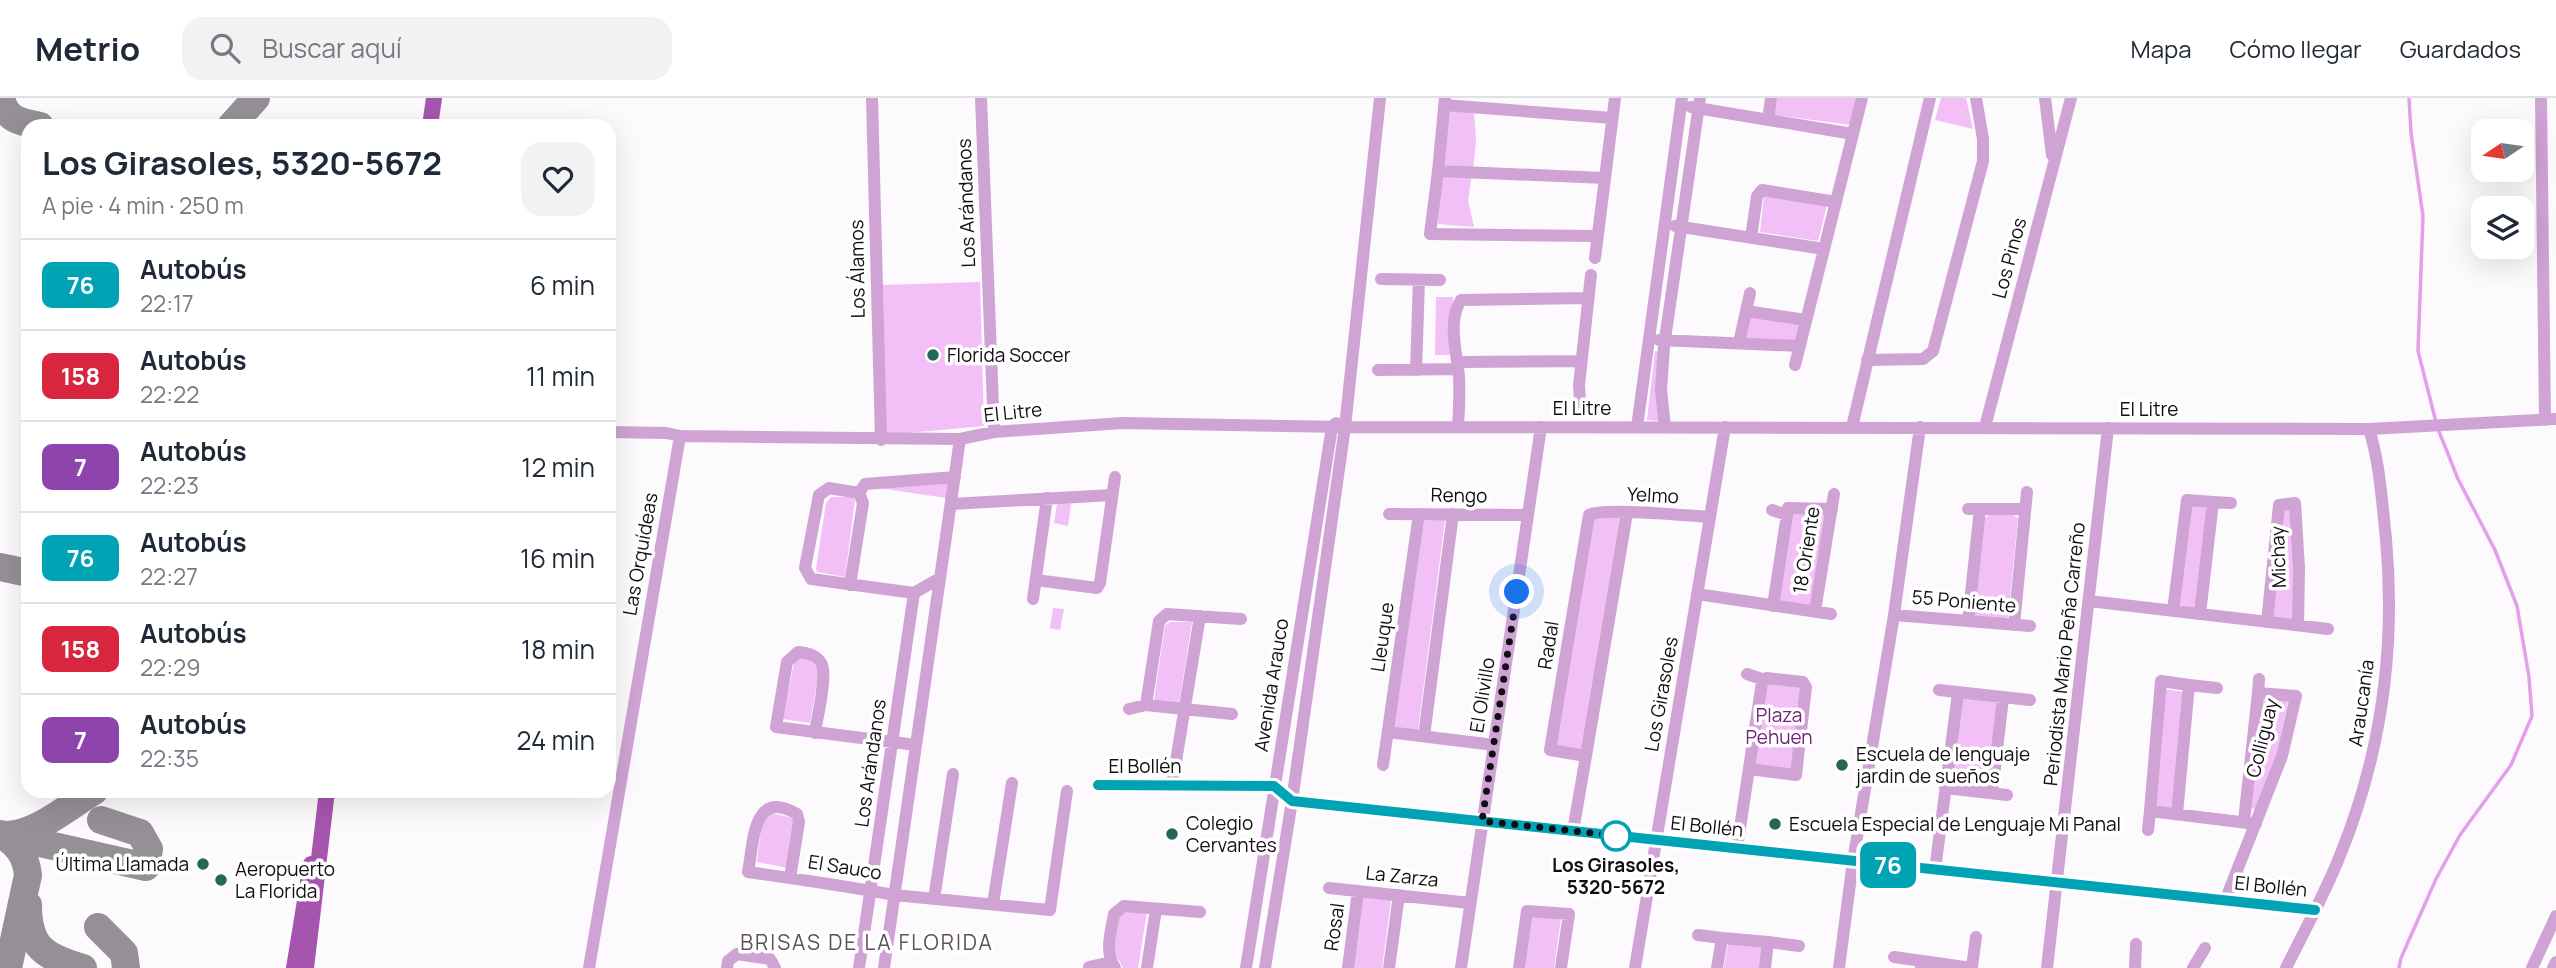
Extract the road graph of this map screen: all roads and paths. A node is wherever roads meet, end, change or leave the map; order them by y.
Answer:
1 (434, 98) edge
2 (872, 98) edge
3 (981, 98) edge
4 (1380, 98) edge
5 (1615, 98) edge
6 (1771, 98) edge
7 (1862, 98) edge
8 (1930, 98) edge
9 (1976, 98) edge
10 (2045, 98) edge
11 (2071, 98) edge
12 (2541, 98) edge
13 (1444, 101) edge
14 (1681, 102) edge
15 (1699, 103) edge
16 (1612, 118) junction
17 (431, 119) edge
18 (1768, 120) junction
19 (1853, 134) junction
20 (2053, 166) junction
21 (1438, 171) junction
22 (1605, 178) junction
23 (1836, 202) junction
24 (1664, 224) junction
25 (1681, 227) junction
26 (1597, 236) junction
27 (1751, 238) junction
28 (1824, 249) junction
29 (2550, 257) edge
30 (1595, 258) dead end
31 (1591, 275) dead end
32 (1381, 279) dead end
33 (1419, 279) junction
34 (1440, 280) dead end
35 (1750, 293) dead end
36 (1588, 298) junction
37 (1746, 311) junction
38 (1806, 320) junction
39 (1648, 339) junction
40 (1665, 340) junction
41 (1739, 344) junction
42 (1800, 346) junction
43 (1867, 360) junction
44 (1581, 361) junction
45 (1458, 365) junction
46 (1795, 365) dead end
47 (1378, 370) dead end
48 (1416, 370) junction
49 (1580, 402) dead end
50 (2551, 419) edge
51 (1338, 427) junction
52 (1458, 427) junction
53 (1541, 427) junction
54 (1637, 427) junction
55 (1665, 427) junction
56 (1725, 427) junction
57 (1852, 427) junction
58 (1920, 427) junction
59 (1985, 427) junction
60 (2108, 428) junction
61 (2369, 429) junction
62 (616, 432) edge
63 (994, 432) junction
64 (680, 436) junction
65 (960, 439) junction
66 (881, 440) junction
67 (955, 477) junction
68 (1115, 477) dead end
69 (2027, 492) dead end
70 (859, 493) junction
71 (1834, 494) dead end
72 (1112, 495) junction
73 (1047, 498) junction
74 (2213, 502) junction
75 (2231, 503) dead end
76 (951, 504) junction
77 (1832, 509) junction
78 (2025, 509) junction
79 (1772, 510) dead end
80 (1788, 511) junction
81 (1594, 512) joint
82 (1627, 513) junction
83 (1389, 514) dead end
84 (1419, 514) junction
85 (1453, 514) junction
86 (1528, 515) junction
87 (1710, 517) junction
88 (940, 578) junction
89 (1036, 580) junction
90 (850, 584) junction
91 (914, 593) junction
92 (1698, 594) junction
93 (1033, 599) dead end
94 (2090, 601) junction
95 (1773, 606) junction
96 (1815, 611) junction
97 (2174, 611) junction
98 (1831, 614) dead end
99 (2200, 614) junction
100 (1894, 615) junction
101 (1199, 616) junction
102 (1241, 619) dead end
103 (1968, 621) junction
104 (2267, 622) junction
105 (2014, 625) junction
106 (2298, 625) junction
107 (2030, 626) dead end
108 (2328, 629) dead end
109 (1747, 674) dead end
110 (1766, 679) junction
111 (2259, 679) dead end
112 (2189, 685) junction
113 (2217, 688) dead end
114 (1939, 690) dead end
115 (1958, 693) junction
116 (2258, 693) junction
117 (2307, 694) dead end
118 (2293, 696) junction
119 (2003, 698) junction
120 (2030, 700) dead end
121 (1146, 705) junction
122 (1129, 709) dead end
123 (1185, 710) junction
124 (1232, 714) dead end
125 (1388, 732) junction
126 (815, 733) junction
127 (1424, 736) junction
128 (892, 741) junction
129 (916, 745) junction
130 (1494, 745) junction
131 (1586, 756) junction
132 (1383, 765) dead end
133 (1749, 769) junction
134 (953, 774) dead end
135 (1012, 783) dead end
136 (1098, 785) dead end
137 (1172, 785) junction
138 (1274, 786) junction
139 (1945, 788) junction
140 (1067, 792) dead end
141 (1992, 793) junction
142 (2007, 794) dead end
143 (326, 798) edge
144 (326, 798) edge
145 (1292, 801) junction
146 (2150, 811) junction
147 (2177, 814) junction
148 (1482, 821) junction
149 (2250, 822) junction
150 (2148, 830) dead end
151 (1573, 831) junction
152 (1656, 840) junction
153 (1737, 848) junction
154 (1853, 861) junction
155 (1935, 870) junction
156 (790, 878) junction
157 (2058, 883) junction
158 (1329, 888) dead end
159 (870, 890) junction
160 (1358, 891) junction
161 (894, 895) junction
162 (1399, 895) junction
163 (934, 899) junction
164 (2225, 901) junction
165 (1470, 903) junction
166 (993, 904) junction
167 (1156, 909) junction
168 (2315, 910) junction
169 (1200, 912) dead end
170 (2556, 916) edge
171 (1698, 935) dead end
172 (1976, 937) dead end
173 (1722, 938) junction
174 (1768, 942) junction
175 (2136, 944) dead end
176 (1799, 946) dead end
177 (2205, 948) dead end
178 (1894, 957) dead end
179 (2556, 962) edge
180 (1113, 965) edge
181 (1921, 965) edge
182 (1089, 967) edge
183 (294, 968) edge
184 (306, 968) edge
185 (589, 968) edge
186 (727, 968) edge
187 (775, 968) edge
188 (859, 968) edge
189 (884, 968) edge
190 (1147, 968) edge
191 (1246, 968) edge
192 (1265, 968) edge
193 (1348, 968) edge
194 (1389, 968) edge
195 (1461, 968) edge
196 (1519, 968) edge
197 (1561, 968) edge
198 (1634, 968) edge
199 (1717, 968) edge
200 (1765, 968) edge
201 (1839, 968) edge
202 (1972, 968) edge
203 (2047, 968) edge
204 (2135, 968) edge
205 (2193, 968) edge
206 (2286, 968) edge
207 (2532, 968) edge
208 (2553, 968) edge

1 - 17 main road
2 - 66 street, Los Álamos
3 - 63 street, Los Arándanos
4 - 51 street, Avenida Arauco
5 - 16 street
6 - 18 street
7 - 19 street
8 - 43 street
9 - 43 street
10 - 20 street
11 - 20 street, Los Pinos
12 - 29 street
13 - 16 street
13 - 21 street
14 - 15 street
14 - 24 street
15 - 18 street
15 - 25 street
16 - 22 street
18 - 19 street
19 - 23 street
20 - 59 street, Los Pinos
21 - 22 street
21 - 26 street
22 - 26 street
23 - 27 street
23 - 28 street
24 - 25 street
24 - 39 street
25 - 27 street
25 - 40 street
26 - 30 street
27 - 28 street
28 - 38 street
29 - 50 street
31 - 36 street
32 - 33 street
33 - 34 street
33 - 48 street
35 - 37 street
36 - 44 street
36 - 45 street
37 - 38 street
37 - 41 street
38 - 42 street
39 - 40 street
39 - 54 street
40 - 41 street
40 - 55 street
41 - 42 street
42 - 46 street
43 - 57 street
44 - 45 street
44 - 49 street
45 - 48 street
45 - 52 street
47 - 48 street
50 - 61 street, El Litre
51 - 52 street, El Litre
51 - 63 street, El Litre
51 - 138 street, Avenida Arauco
51 - 145 street, Avenida Arauco
52 - 53 street, El Litre
53 - 54 street, El Litre
53 - 86 street, El Olivillo
54 - 55 street, El Litre
55 - 56 street, El Litre
56 - 57 street, El Litre
56 - 87 street, Los Girasoles
57 - 58 street, El Litre
58 - 59 street, El Litre
58 - 100 street
59 - 60 street, El Litre
60 - 61 street, El Litre
60 - 94 street, Periodista Mario Peña Carreño
61 - 168 street, Araucanía
62 - 64 street, El Litre
63 - 65 street, El Litre
64 - 66 street, El Litre
64 - 185 street, Las Orquídeas
65 - 66 street, El Litre
65 - 67 street
67 - 70 street
67 - 76 street
68 - 72 street
69 - 78 street
70 - 90 street
70 - 90 street
71 - 77 street, 18 Oriente
72 - 73 street
72 - 89 street
73 - 76 street
73 - 89 street
74 - 75 street
74 - 97 street
74 - 99 street
76 - 88 street
77 - 80 street
77 - 96 street, 18 Oriente
78 - 103 street
78 - 105 street
79 - 80 street
80 - 95 street
81 - 82 street, Yelmo
81 - 131 street, Radal
82 - 87 street, Yelmo
82 - 131 street
83 - 84 street, Rengo
84 - 85 street, Rengo
84 - 125 street, Lleuque
85 - 86 street, Rengo
85 - 127 street
86 - 130 street, El Olivillo
87 - 92 street, Los Girasoles
88 - 91 street
88 - 129 street
89 - 93 street
90 - 91 street
91 - 128 street, Los Arándanos
92 - 95 street
92 - 152 street, Los Girasoles
94 - 97 street
94 - 157 street, Periodista Mario Peña Carreño
95 - 96 street
96 - 98 street
97 - 99 street
99 - 104 street
100 - 103 street, 55 Poniente
100 - 154 street
101 - 102 street
101 - 121 street
101 - 123 street
103 - 105 street, 55 Poniente
104 - 106 street
104 - 106 street, Michay
105 - 107 street, 55 Poniente
106 - 108 street
109 - 110 street
110 - 133 street
110 - 133 street
111 - 116 street
112 - 113 street
112 - 146 street
112 - 147 street
114 - 115 street
115 - 119 street
115 - 139 street
116 - 118 street, Colliguay
116 - 149 street, Colliguay
117 - 118 street
118 - 149 street, Colliguay
119 - 120 street
119 - 141 street
121 - 122 street
121 - 123 street
123 - 124 street
123 - 137 street
125 - 127 street
125 - 132 street, Lleuque
126 - 126 street
126 - 128 street
127 - 130 street
128 - 129 street
128 - 159 street, Los Arándanos
129 - 161 street
130 - 148 street, El Olivillo
131 - 151 street
133 - 153 street
134 - 163 street
135 - 166 street
136 - 137 street, El Bollén
137 - 138 street, El Bollén
138 - 145 street
138 - 191 street, Avenida Arauco
139 - 141 street
139 - 155 street
140 - 166 street, El Sauco
141 - 142 street
143 - 183 main road
144 - 184 main road
145 - 148 street, El Bollén
145 - 192 street, Avenida Arauco
146 - 147 street
146 - 150 street
147 - 149 street
148 - 151 street, El Bollén
148 - 165 street, El Olivillo
149 - 164 street, Colliguay
151 - 152 street, El Bollén
152 - 153 street, El Bollén
152 - 198 street, Los Girasoles
153 - 154 street, El Bollén
154 - 155 street, El Bollén
154 - 201 street
155 - 157 street, El Bollén
156 - 156 street, El Sauco
156 - 159 street, El Sauco
157 - 164 street, El Bollén
157 - 203 street, Periodista Mario Peña Carreño
158 - 160 street, La Zarza
159 - 161 street, El Sauco
159 - 188 street, Los Arándanos
160 - 162 street, La Zarza
160 - 193 street, Rosal
161 - 163 street, El Sauco
161 - 189 street
162 - 165 street, La Zarza
162 - 194 street
163 - 166 street, El Sauco
164 - 168 street, El Bollén
165 - 195 street, El Olivillo
167 - 169 street
167 - 180 street
167 - 190 street
168 - 206 street, Araucanía
170 - 207 street
171 - 173 street
172 - 202 street
173 - 174 street
173 - 199 street
174 - 176 street
174 - 200 street
175 - 204 street
177 - 205 street
178 - 181 street
179 - 208 street
180 - 182 street
181 - 202 street
186 - 187 street
196 - 197 street

